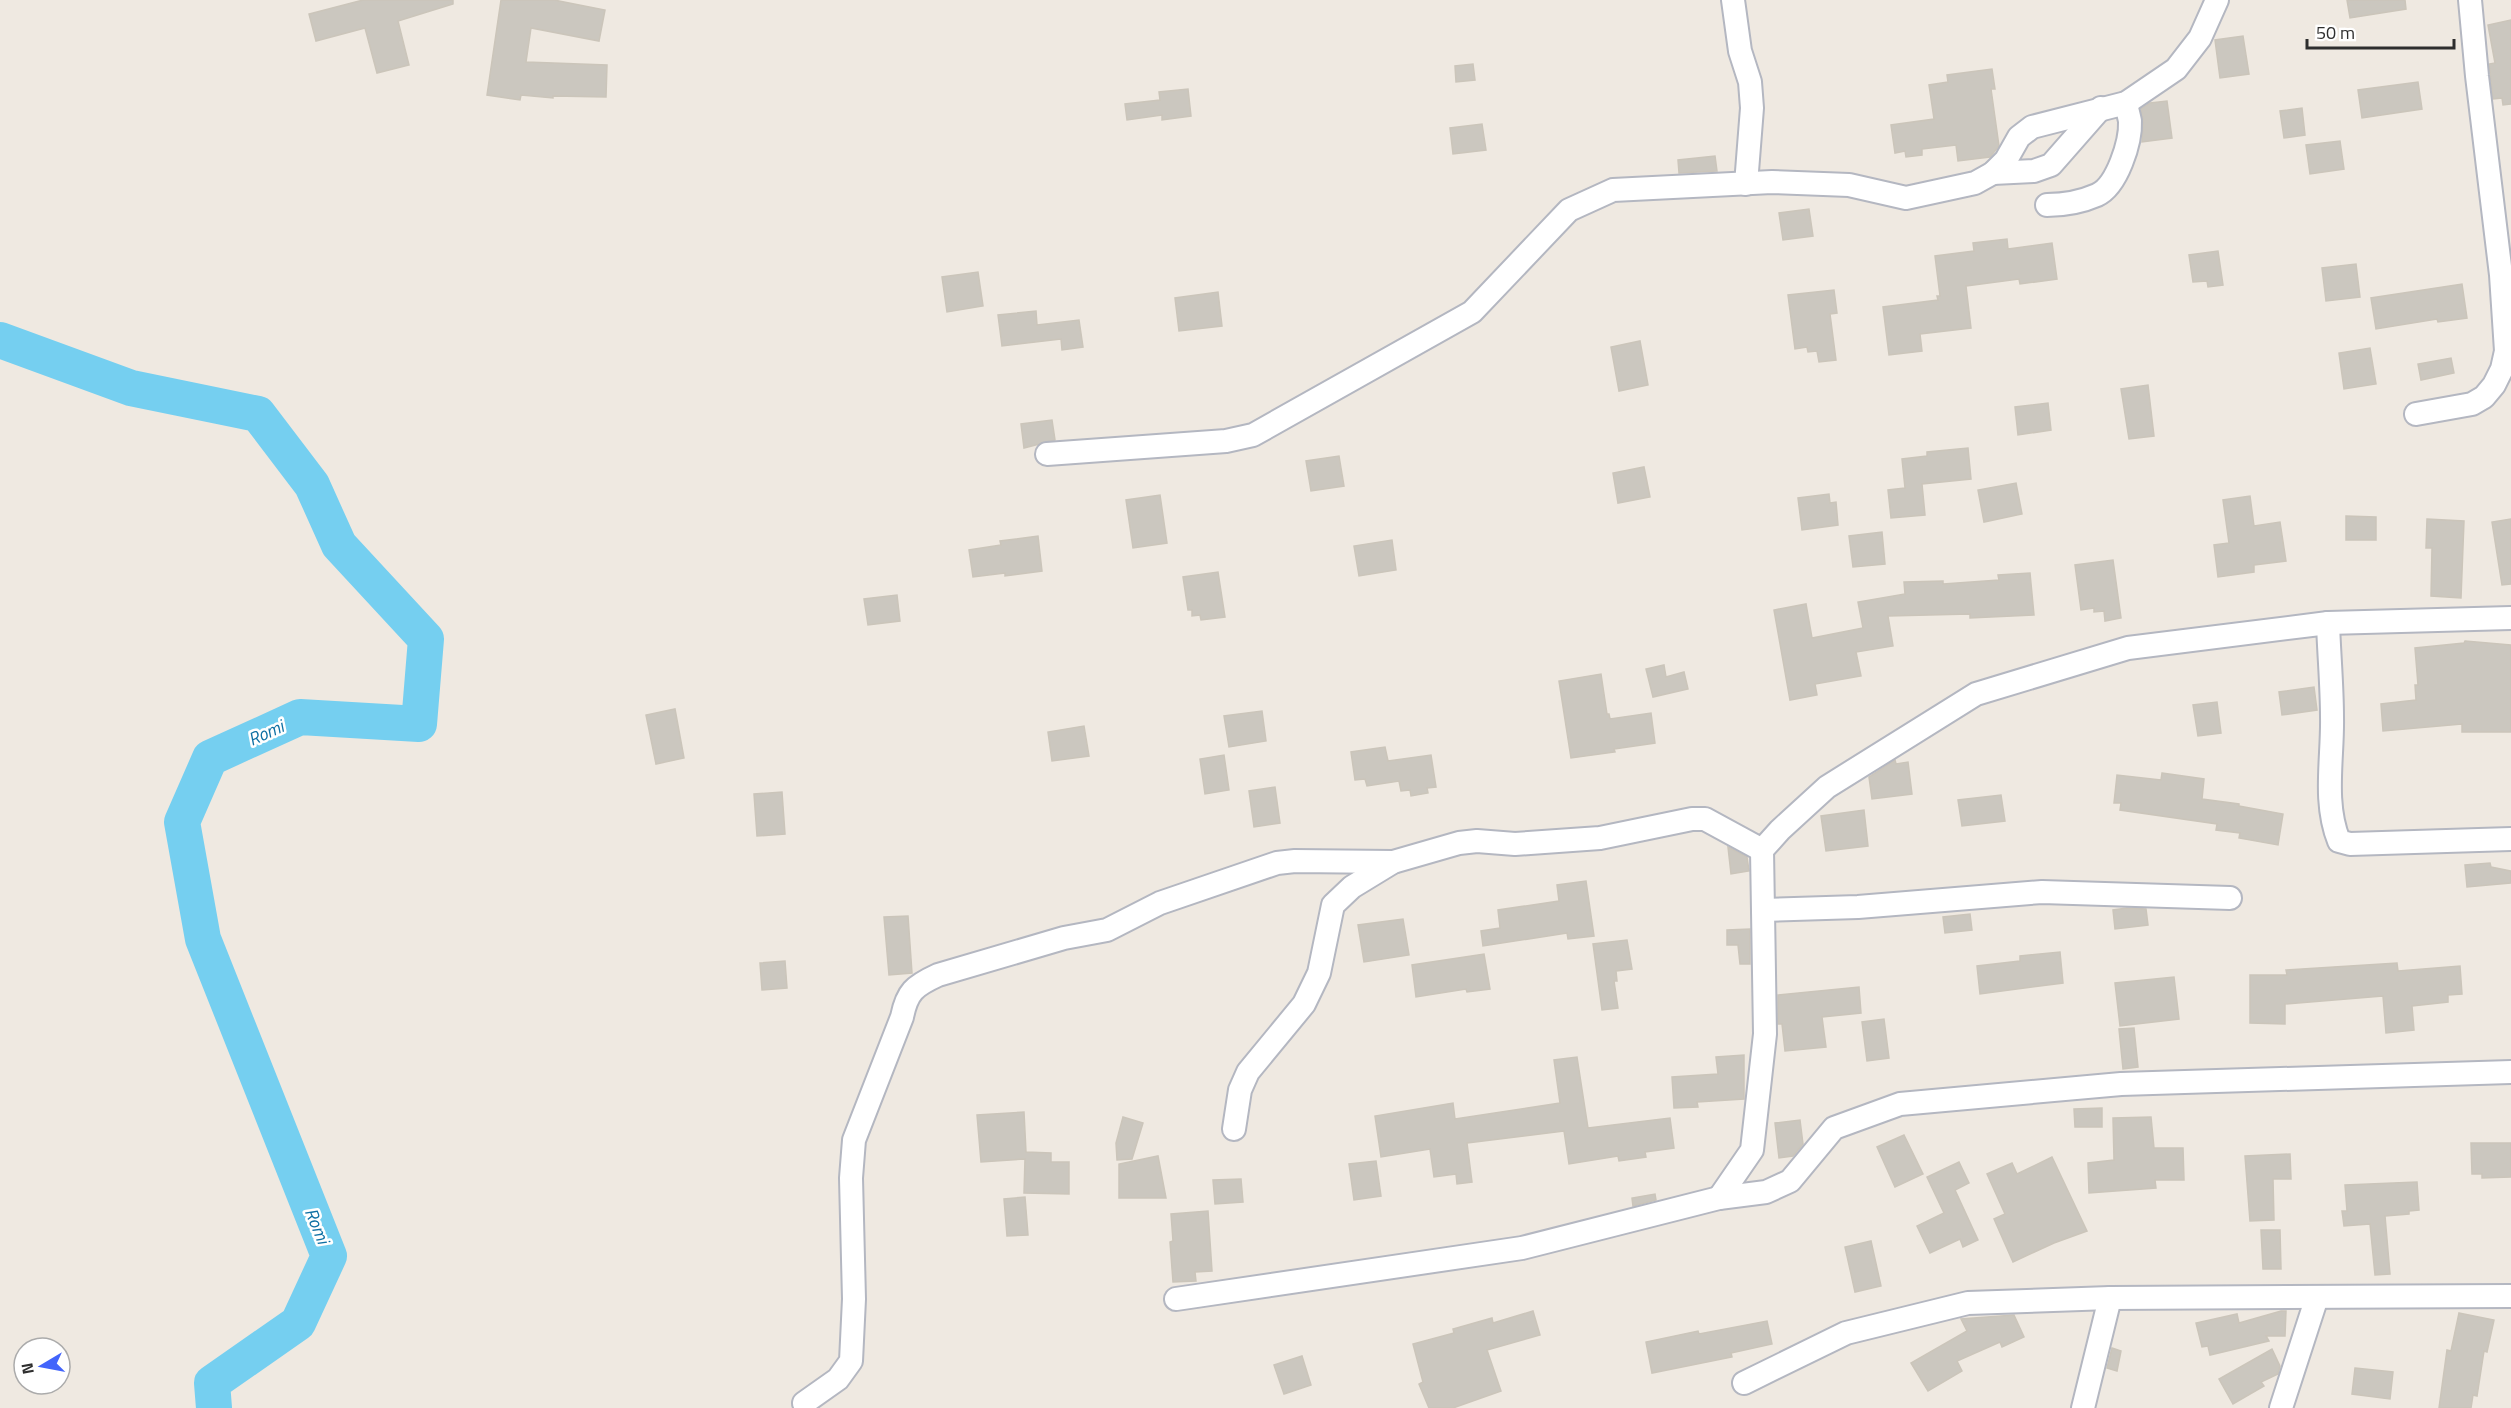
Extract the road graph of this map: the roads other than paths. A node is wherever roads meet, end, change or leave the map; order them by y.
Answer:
1 (1732, 0) edge
2 (2217, 0) edge
3 (2470, 0) edge
4 (2126, 103) junction
5 (2101, 108) junction
6 (1993, 173) junction
7 (1746, 184) junction
8 (2047, 205) dead end
9 (2416, 414) dead end
10 (1047, 454) dead end
11 (2511, 618) edge
12 (2328, 623) junction
13 (2511, 839) edge
14 (1762, 850) junction
15 (1393, 862) junction
16 (2230, 898) dead end
17 (1763, 910) junction
18 (2511, 1072) edge
19 (1234, 1129) dead end
20 (1719, 1198) junction
21 (2511, 1296) edge
22 (2317, 1297) junction
23 (2110, 1298) junction
24 (1176, 1299) dead end
25 (1744, 1383) dead end
26 (804, 1403) dead end
27 (2083, 1408) edge
28 (2281, 1408) edge

1 - 7 street
2 - 4 street
3 - 9 street
4 - 5 street
4 - 8 street
5 - 6 street
5 - 6 street
6 - 7 street
7 - 10 street
11 - 12 street
12 - 13 street
12 - 14 street
14 - 15 street
14 - 17 street
15 - 19 street
15 - 26 street
16 - 17 street
17 - 20 street
18 - 20 street
20 - 24 street
21 - 22 street
22 - 23 street
22 - 28 street
23 - 25 street
23 - 27 street

